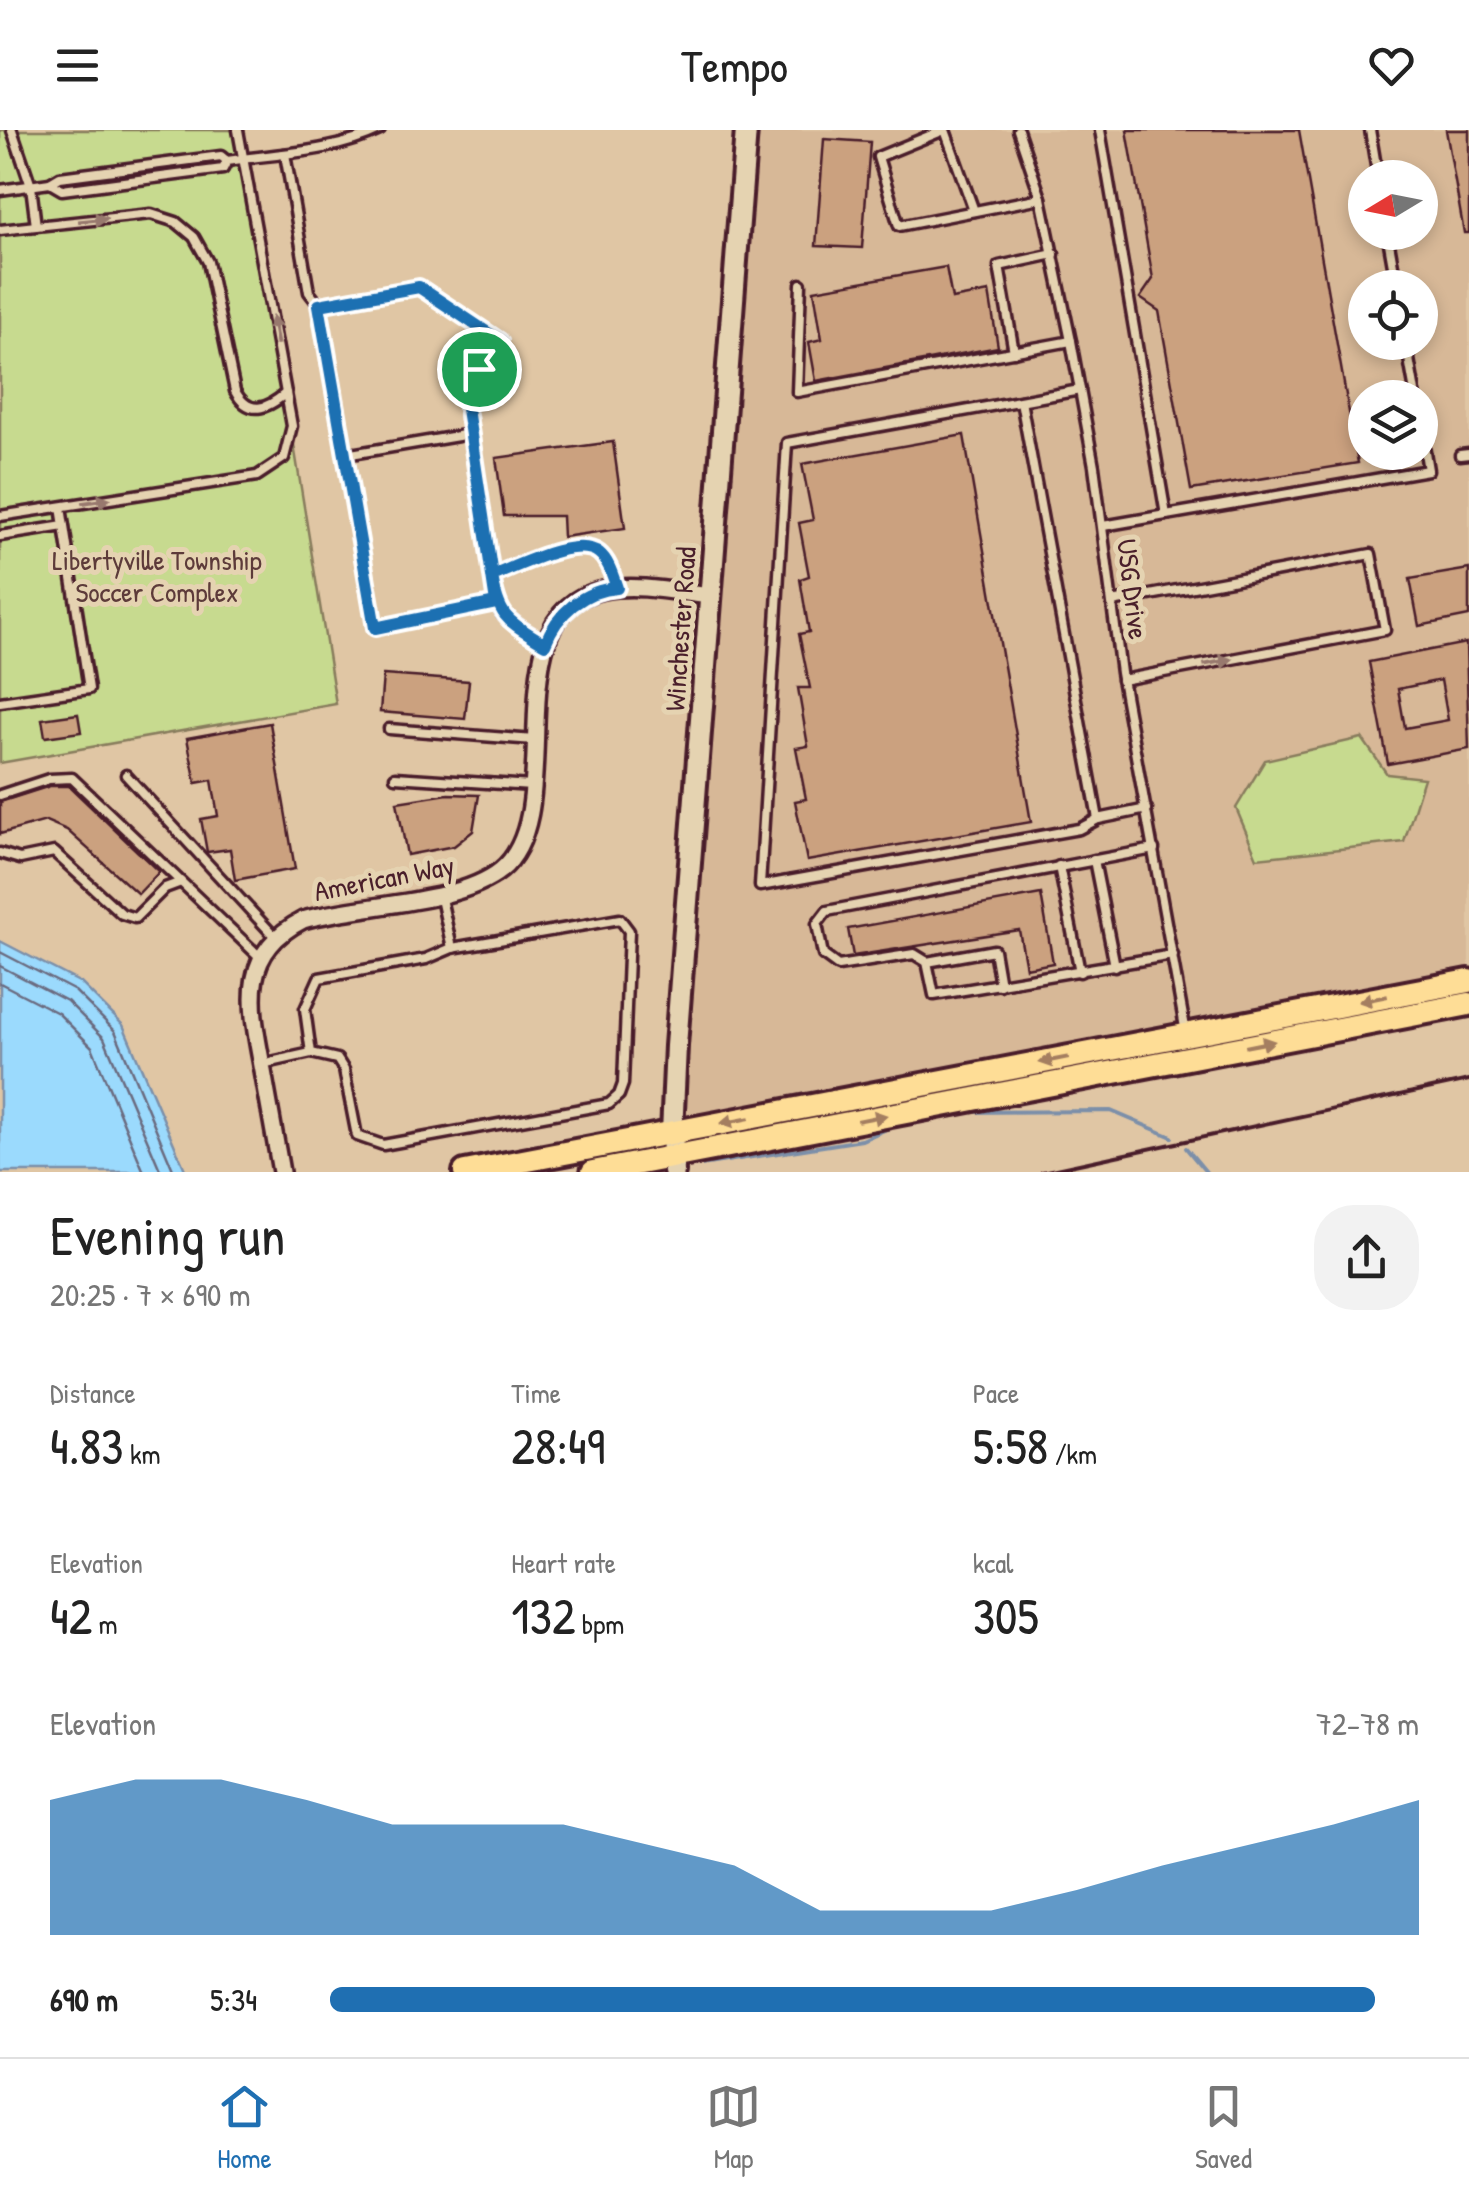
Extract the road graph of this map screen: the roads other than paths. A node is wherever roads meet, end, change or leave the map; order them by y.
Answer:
1 (238, 130) edge
2 (380, 130) edge
3 (746, 130) edge
4 (945, 130) edge
5 (1018, 130) edge
6 (1100, 130) edge
7 (1370, 130) edge
8 (13, 135) edge
9 (0, 142) edge
10 (285, 154) junction
11 (244, 159) junction
12 (1375, 160) edge
13 (30, 186) junction
14 (0, 190) edge
15 (1041, 198) junction
16 (974, 211) junction
17 (36, 226) junction
18 (0, 230) edge
19 (1054, 254) junction
20 (801, 284) dead end
21 (319, 305) junction
22 (1071, 341) junction
23 (1014, 352) junction
24 (1080, 390) junction
25 (286, 393) junction
26 (1021, 401) junction
27 (470, 434) junction
28 (345, 455) junction
29 (1428, 470) edge
30 (62, 506) junction
31 (1166, 515) junction
32 (0, 516) edge
33 (64, 526) junction
34 (1102, 526) junction
35 (0, 536) edge
36 (492, 576) junction
37 (617, 588) junction
38 (709, 596) junction
39 (1112, 602) junction
40 (496, 603) junction
41 (545, 644) junction
42 (1122, 680) junction
43 (0, 702) edge
44 (388, 729) dead end
45 (536, 740) junction
46 (126, 775) dead end
47 (396, 777) dead end
48 (532, 786) junction
49 (0, 795) edge
50 (1146, 809) junction
51 (1098, 819) junction
52 (1154, 848) junction
53 (0, 854) edge
54 (1094, 860) junction
55 (1059, 866) junction
56 (181, 882) junction
57 (440, 894) junction
58 (276, 938) junction
59 (452, 948) junction
60 (1173, 954) junction
61 (262, 960) junction
62 (927, 962) junction
63 (1115, 966) junction
64 (1080, 972) junction
65 (1469, 981) edge
66 (1000, 985) junction
67 (1469, 1004) edge
68 (1188, 1046) junction
69 (311, 1053) junction
70 (262, 1064) junction
71 (673, 1154) edge
72 (282, 1172) edge
73 (465, 1172) edge
74 (594, 1172) edge

1 - 11 lane
2 - 10 lane
3 - 38 main road, Winchester Road
4 - 16 lane
4 - 16 lane
5 - 15 lane, USG Drive
6 - 31 lane
7 - 12 lane
8 - 9 lane
8 - 13 lane
10 - 11 lane
10 - 21 lane
11 - 13 lane
25 -> 11 lane
13 - 14 lane
13 - 17 lane
15 - 16 lane
15 - 19 lane, USG Drive
17 - 18 lane
17 -> 25 lane
19 - 22 lane, USG Drive
19 - 23 lane
20 - 23 lane
21 - 27 lane
21 - 28 lane
22 - 23 lane
22 - 24 lane, USG Drive
24 - 26 lane
24 - 34 lane, USG Drive
30 -> 25 lane
26 - 51 lane
26 - 51 lane
27 - 28 lane
27 - 36 lane
28 - 40 lane
29 - 31 lane
30 - 32 lane
30 - 33 lane
31 - 34 lane
33 - 35 lane
33 - 43 lane
34 - 39 lane, USG Drive
36 - 37 lane
36 - 40 lane
37 - 38 street
37 - 41 street
38 - 71 main road, Winchester Road
39 - 42 lane, USG Drive
42 -> 39 lane
40 - 41 lane
41 - 45 street, American Way
42 - 50 lane, USG Drive
44 - 45 lane
45 - 48 street, American Way
46 - 58 lane
47 - 48 lane
48 - 57 street, American Way
49 - 56 lane
50 - 51 lane
50 - 52 lane, USG Drive
52 - 54 lane
52 - 60 lane, USG Drive
53 - 56 lane
54 - 55 lane
54 - 63 lane
55 - 62 lane
55 - 64 lane
56 - 61 lane
57 - 58 street, American Way
57 - 59 lane
58 - 61 street
59 - 69 lane
59 - 69 lane
60 - 63 lane
60 - 68 lane, USG Drive
61 - 70 street
62 - 66 lane
62 - 66 lane
63 - 64 lane
64 - 66 lane
65 -> 68 main road
68 -> 67 main road
68 - 71 main road
69 - 70 lane
70 - 72 street
71 - 73 main road
71 - 74 main road

